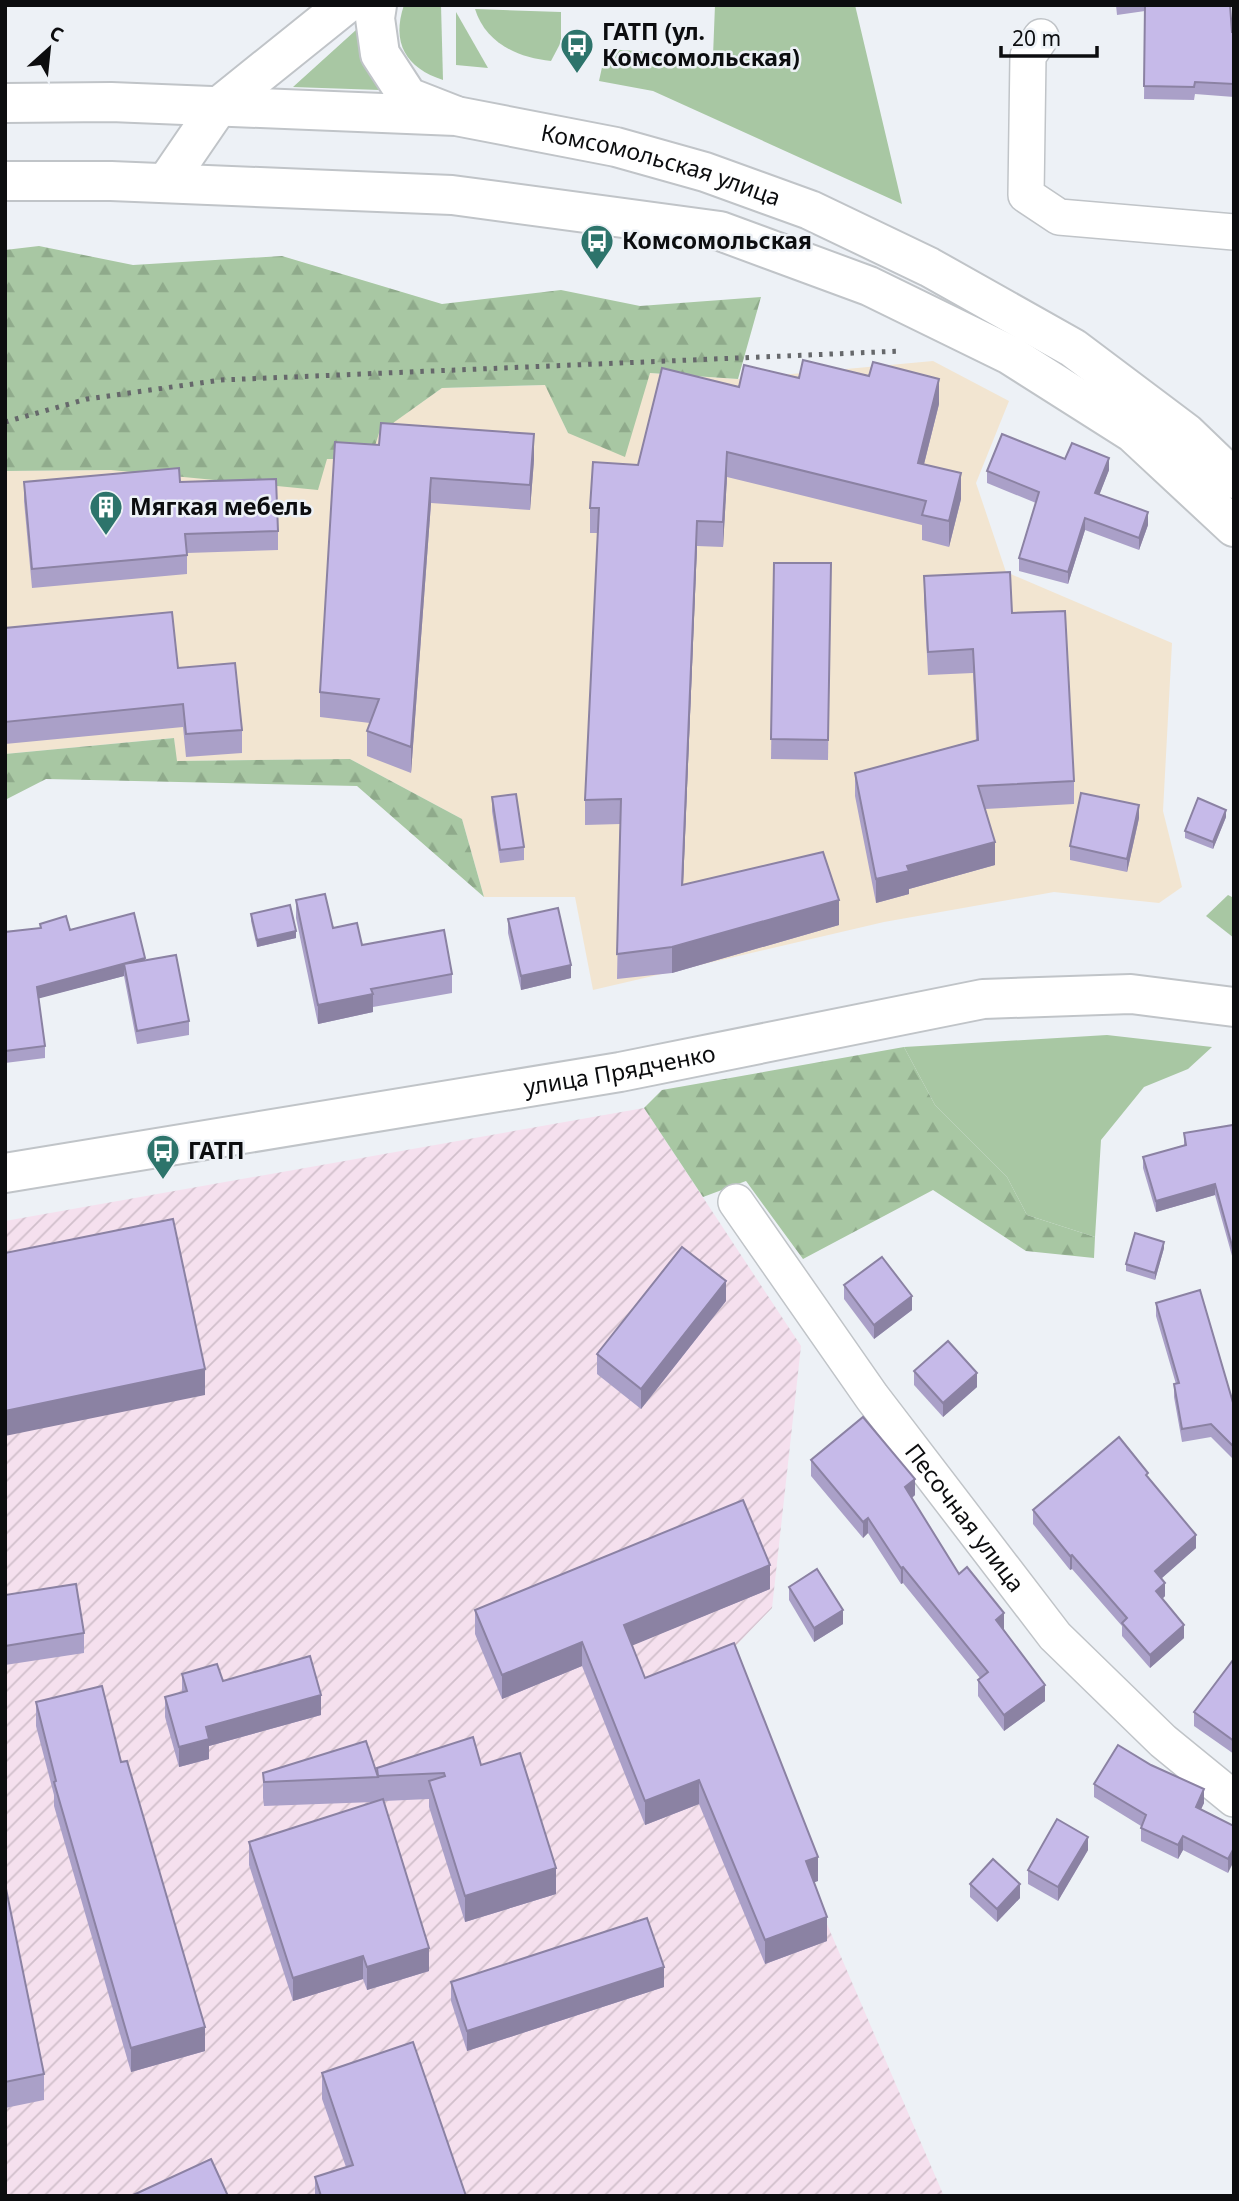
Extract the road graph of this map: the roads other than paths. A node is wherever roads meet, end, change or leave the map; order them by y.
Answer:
1 (345, 5) edge
2 (377, 5) edge
3 (1041, 37) dead end
4 (5, 103) edge
5 (218, 107) junction
6 (456, 116) junction
7 (5, 181) edge
8 (166, 183) junction
9 (1234, 232) edge
10 (1234, 480) edge
11 (1234, 527) edge
12 (1234, 1007) edge
13 (5, 1173) edge
14 (736, 1202) dead end
15 (1234, 1799) edge

1 - 5 main road
2 - 6 main road
3 - 9 street
4 - 5 main road, Комсомольская улица
5 - 6 main road, Комсомольская улица
5 - 8 main road
6 - 10 main road, Комсомольская улица
7 - 8 main road, Комсомольская улица
8 - 11 main road, Комсомольская улица
12 - 13 main road, улица Прядченко
14 - 15 street, Песочная улица

